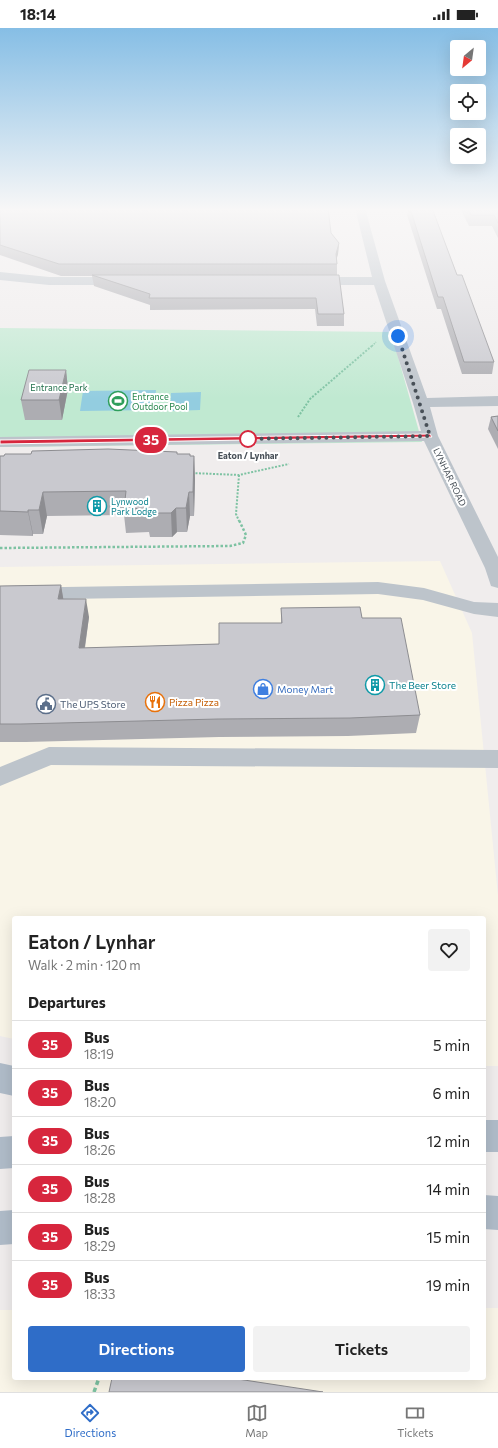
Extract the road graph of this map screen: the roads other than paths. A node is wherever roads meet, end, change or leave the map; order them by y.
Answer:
1 (377, 272) edge
2 (0, 276) edge
3 (135, 281) edge
4 (300, 281) edge
5 (380, 281) junction
6 (498, 401) edge
7 (421, 403) junction
8 (430, 436) junction
9 (0, 442) edge
10 (497, 572) edge
11 (0, 594) edge
12 (498, 610) edge
13 (498, 759) edge
14 (0, 777) edge
15 (0, 1078) edge
16 (12, 1081) edge
17 (486, 1136) edge
18 (498, 1136) edge
19 (0, 1152) edge
20 (12, 1152) edge
21 (486, 1212) edge
22 (498, 1212) edge
23 (12, 1227) edge
24 (0, 1228) edge

1 - 5 street, LYNHAR ROAD
2 - 3 street
4 - 5 street
5 - 7 street, LYNHAR ROAD
6 - 7 street
7 - 8 street, LYNHAR ROAD
8 - 9 street
8 - 10 street, LYNHAR ROAD
11 - 12 street
13 - 14 street
15 - 16 main road
17 - 18 main road
19 - 20 main road
21 - 22 main road
23 - 24 main road

